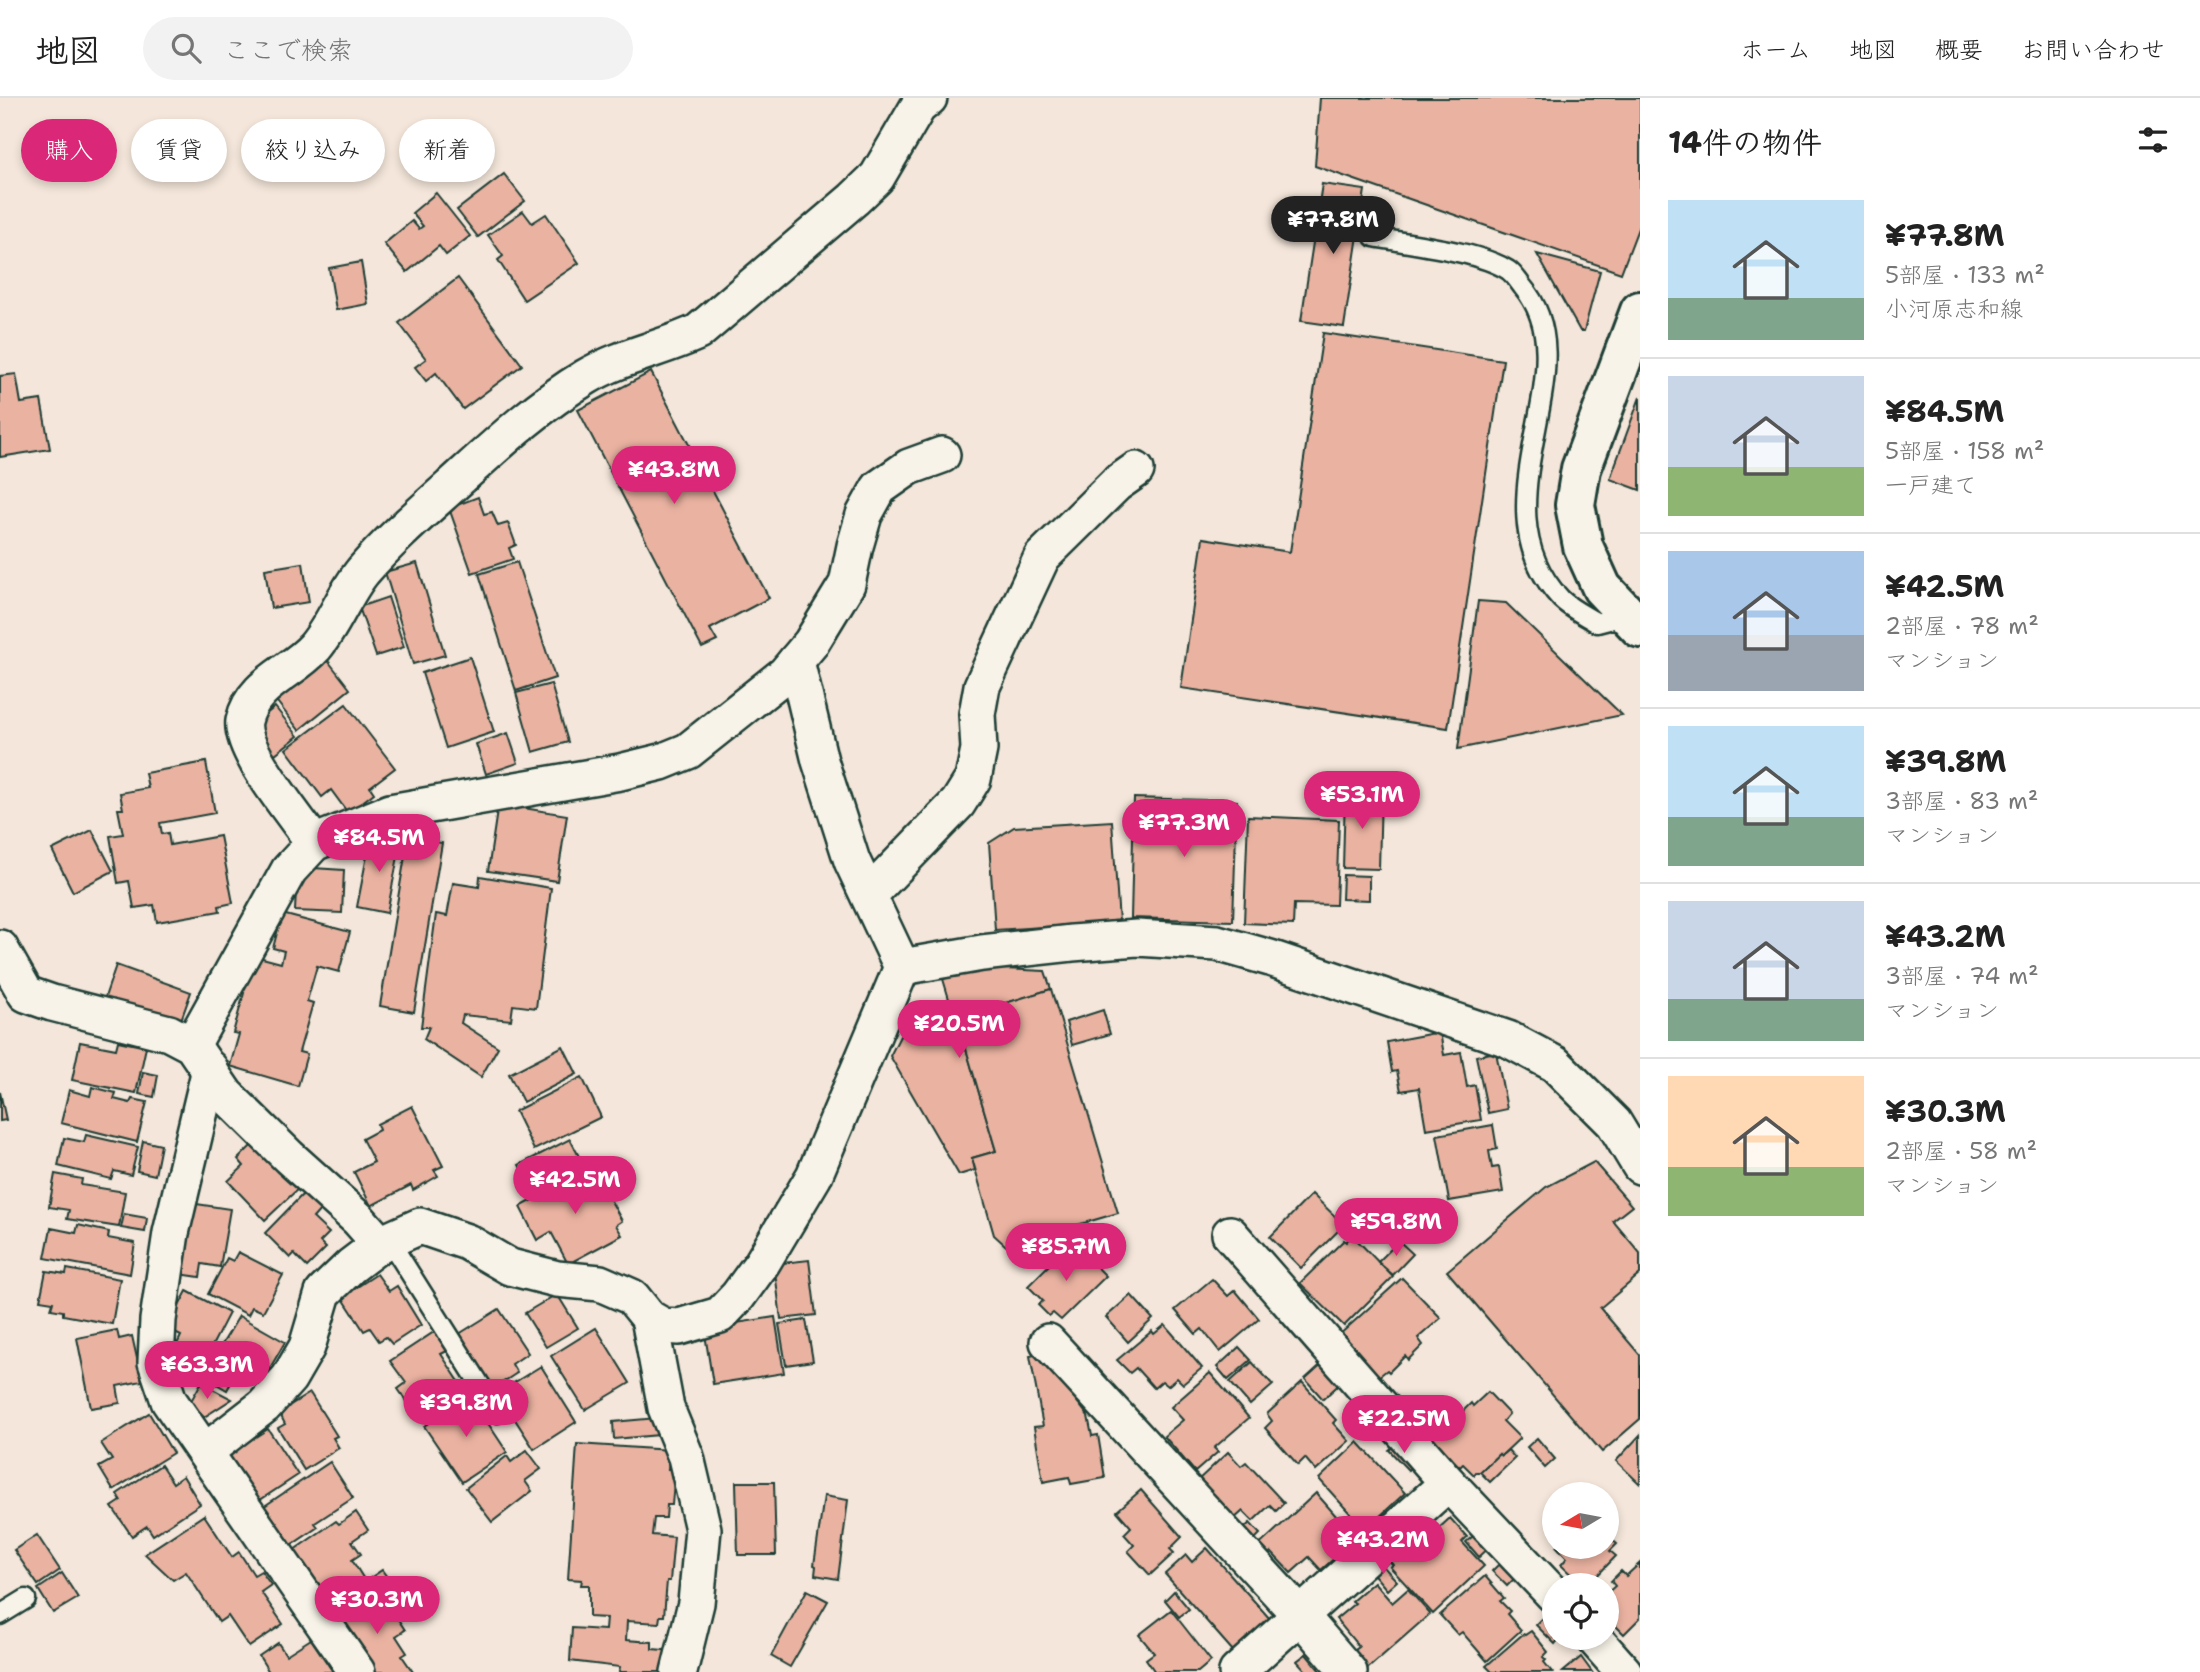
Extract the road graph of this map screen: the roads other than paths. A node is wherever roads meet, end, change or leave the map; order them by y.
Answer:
1 (929, 98) edge
2 (1374, 237) dead end
3 (1640, 311) edge
4 (942, 455) dead end
5 (1136, 470) dead end
6 (1634, 622) edge
7 (796, 662) junction
8 (314, 843) junction
9 (869, 895) junction
10 (0, 948) edge
11 (902, 967) junction
12 (13, 1000) edge
13 (201, 1057) junction
14 (1640, 1166) edge
15 (1230, 1234) dead end
16 (384, 1242) junction
17 (649, 1318) junction
18 (1048, 1342) dead end
19 (498, 1413) dead end
20 (206, 1451) junction
21 (1448, 1483) junction
22 (1542, 1582) edge
23 (26, 1599) dead end
24 (0, 1615) edge
25 (1300, 1615) junction
26 (1605, 1650) edge
27 (357, 1672) edge
28 (679, 1672) edge
29 (1237, 1672) edge
30 (1349, 1672) edge
31 (1624, 1672) edge

1 - 8 street
2 - 6 lane
3 - 6 main road
4 - 7 street
5 - 9 street
7 - 8 street
7 - 9 street
8 - 13 street
9 - 11 street
10 - 12 street
11 - 14 street
11 - 17 street
12 - 13 street
13 - 16 street
13 - 20 street
15 - 21 street
16 - 17 street
16 - 19 lane
16 - 20 street
17 - 28 street
18 - 25 street
20 - 27 street
21 - 22 street
21 - 25 street
23 - 24 lane
25 - 29 street
25 - 30 street
26 - 31 street

